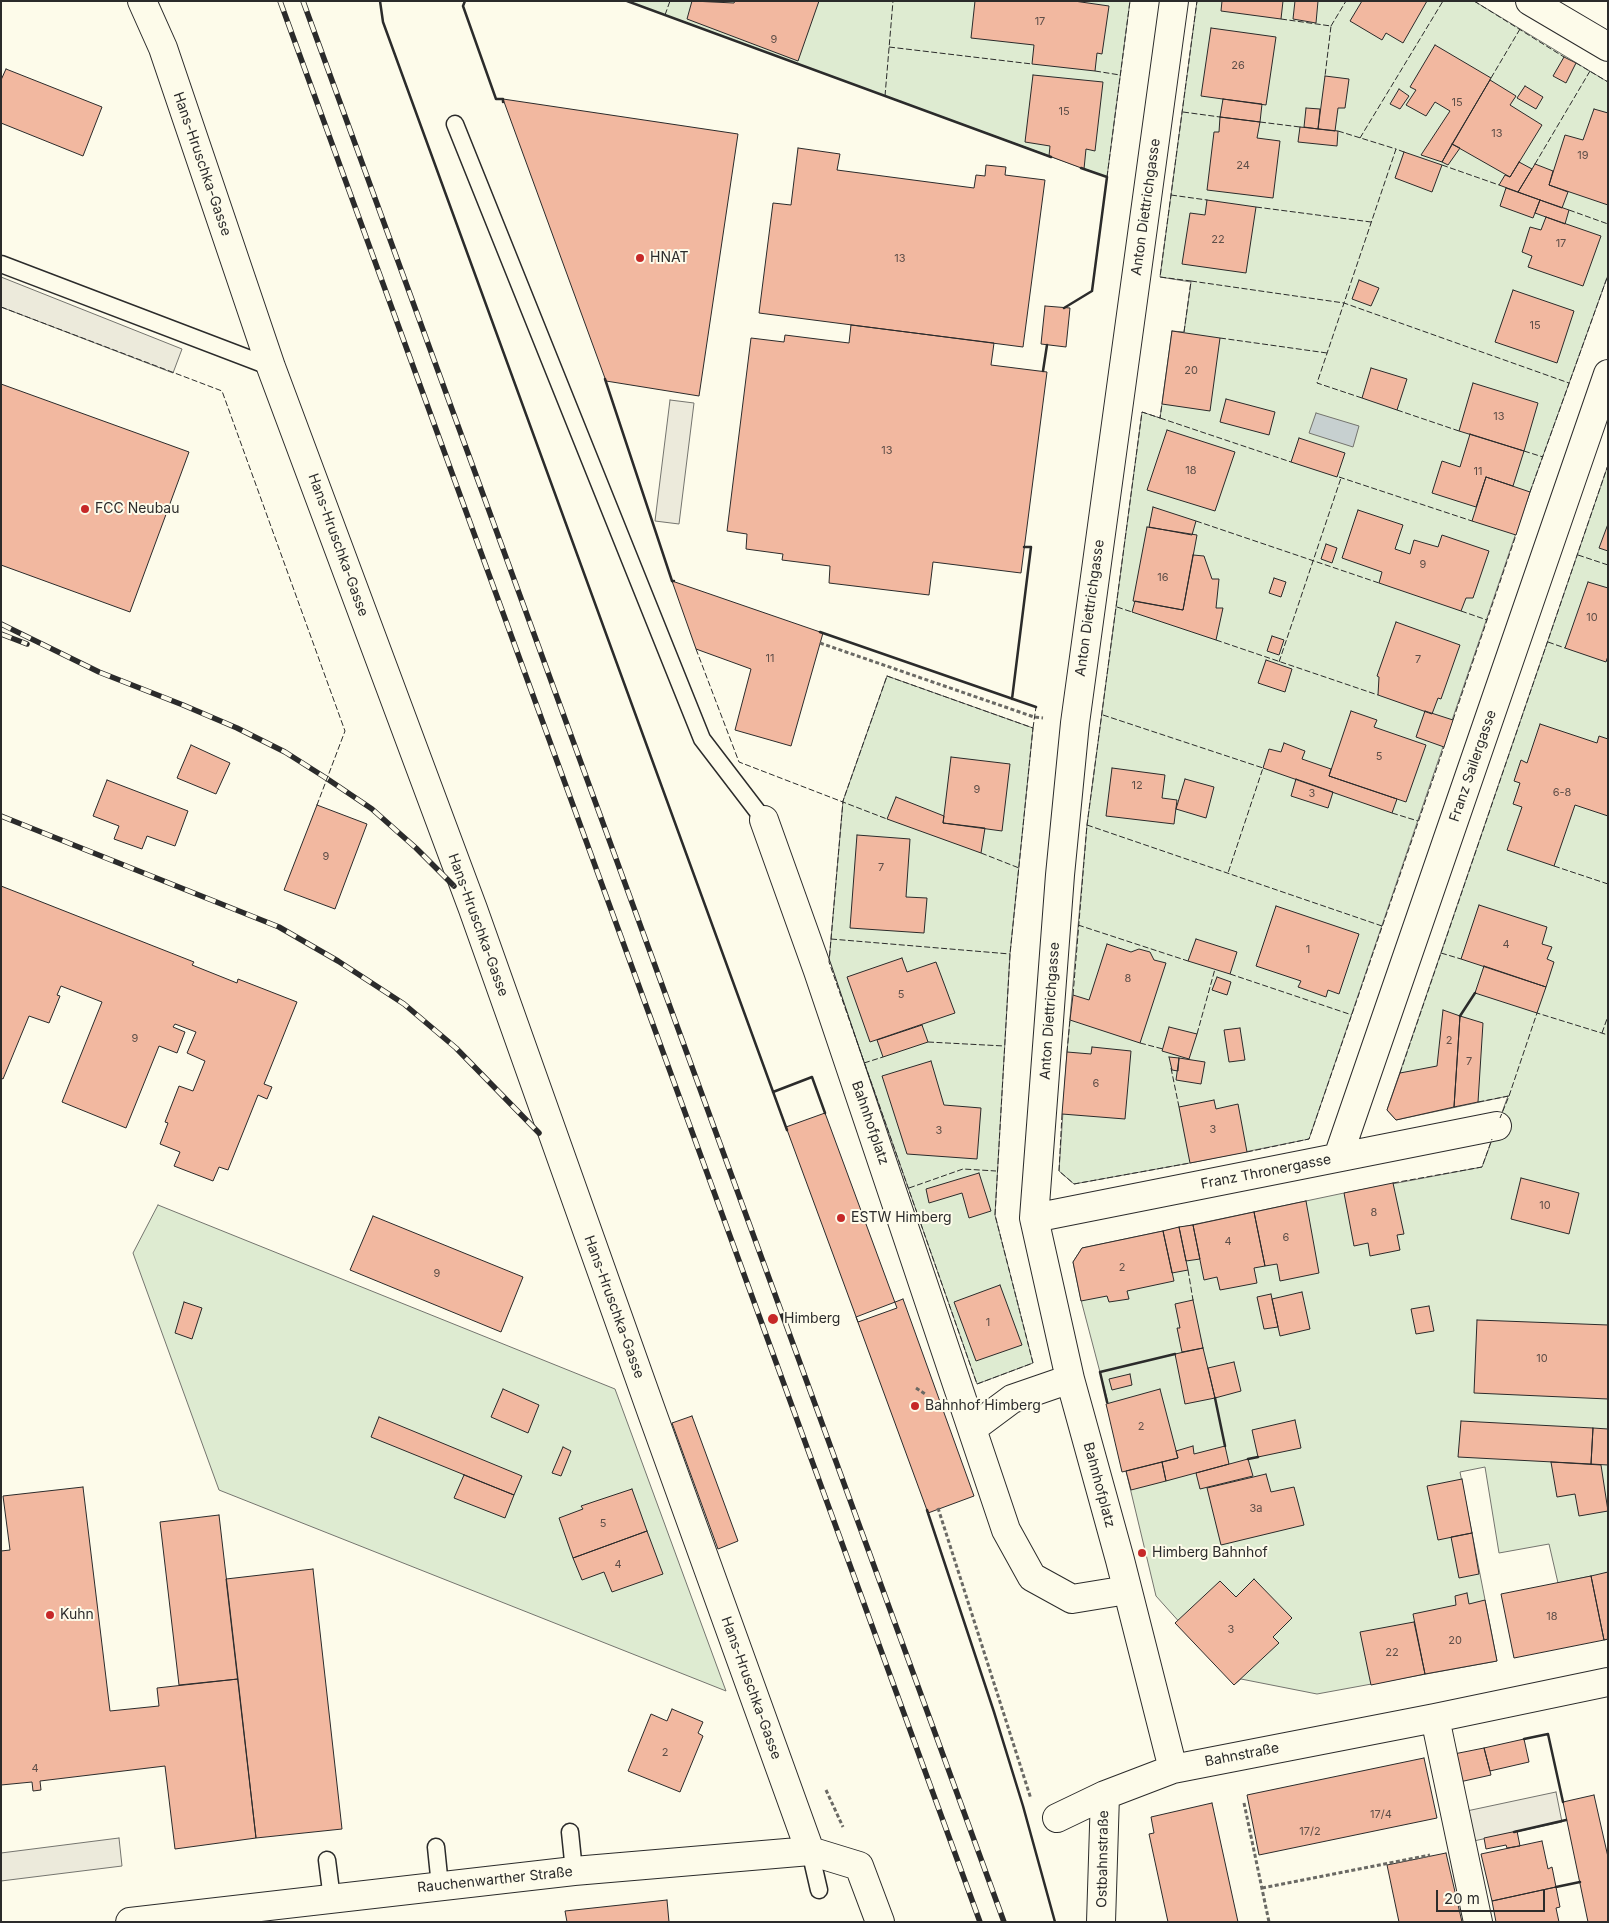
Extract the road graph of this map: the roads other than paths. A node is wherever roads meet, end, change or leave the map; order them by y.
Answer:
1 (142, 1) edge
2 (1174, 1) edge
3 (1530, 1) edge
4 (1608, 48) edge
5 (455, 124) dead end
6 (1, 264) edge
7 (271, 366) junction
8 (1608, 374) edge
9 (764, 820) joint
10 (1497, 1126) dead end
11 (1338, 1157) junction
12 (1034, 1218) junction
13 (1070, 1379) junction
14 (973, 1428) junction
15 (1127, 1590) junction
16 (1608, 1682) edge
17 (1435, 1718) junction
18 (1173, 1769) junction
19 (1104, 1795) junction
20 (1057, 1818) road end
21 (570, 1832) dead end
22 (436, 1847) dead end
23 (810, 1851) junction
24 (327, 1860) dead end
25 (574, 1871) junction
26 (440, 1886) junction
27 (819, 1890) dead end
28 (332, 1899) junction
29 (262, 1914) edge
30 (130, 1922) edge
31 (880, 1922) edge
32 (1101, 1922) edge
33 (1478, 1922) edge

1 - 7 street, Hans-Hruschka-Gasse
2 - 12 street, Anton Diettrichgasse
3 - 4 street
5 - 9 lane
6 - 7 lane
7 - 23 street, Hans-Hruschka-Gasse
8 - 11 street, Franz Sailergasse
9 - 14 street, Bahnhofplatz
10 - 11 street, Franz Thronergasse
11 - 12 street, Franz Thronergasse
12 - 13 street, Bahnhofplatz
13 - 14 street
13 - 15 street, Bahnhofplatz
14 - 15 street, Bahnhofplatz
15 - 18 street, Bahnhofplatz
16 - 17 street, Bahnstraße
17 - 18 street, Bahnstraße
17 - 33 street
18 - 19 street, Bahnstraße
19 - 20 street, Bahnstraße
19 - 32 street, Ostbahnstraße
21 - 25 lane
22 - 26 lane
23 - 25 street, Rauchenwarther Straße
23 - 27 lane
23 - 31 street, Rauchenwarther Straße
24 - 28 lane
25 - 26 street, Rauchenwarther Straße
26 - 28 street, Rauchenwarther Straße
28 - 29 street, Rauchenwarther Straße
29 - 30 street, Rauchenwarther Straße

